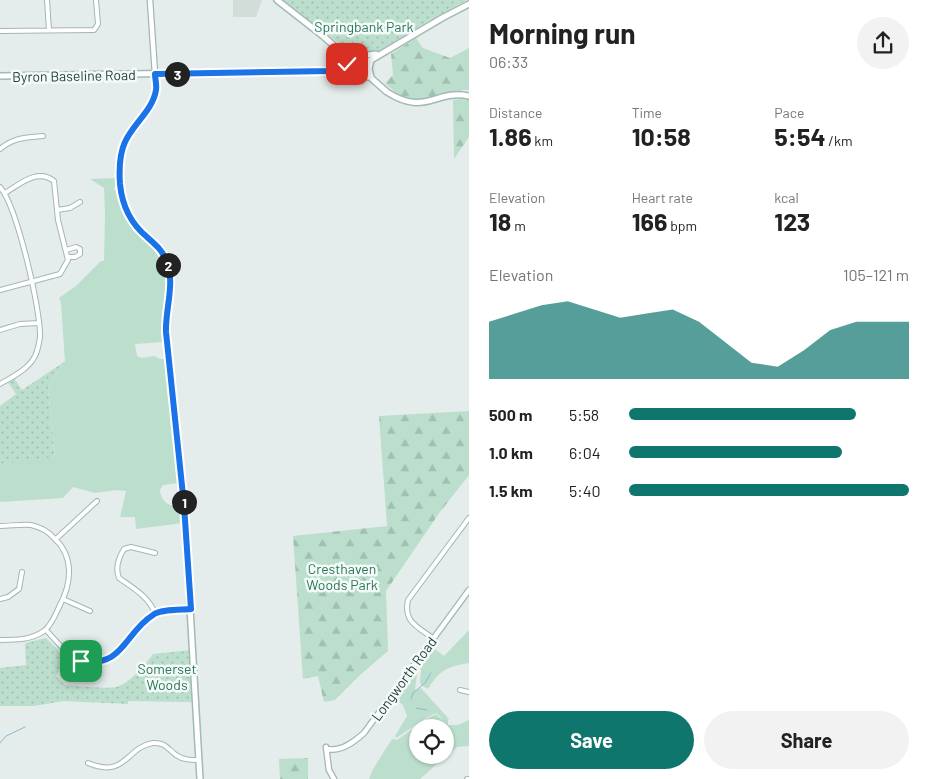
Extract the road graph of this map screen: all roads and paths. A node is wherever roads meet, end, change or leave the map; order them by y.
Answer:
1 (47, 0) edge
2 (96, 0) edge
3 (150, 0) edge
4 (278, 0) edge
5 (469, 4) edge
6 (49, 30) junction
7 (0, 31) edge
8 (326, 39) junction
9 (390, 48) junction
10 (348, 57) junction
11 (371, 60) junction
12 (358, 66) junction
13 (330, 71) junction
14 (155, 74) junction
15 (0, 76) edge
16 (371, 78) junction
17 (469, 96) edge
18 (43, 136) dead end
19 (0, 149) edge
20 (0, 187) edge
21 (5, 193) junction
22 (80, 202) dead end
23 (57, 210) junction
24 (66, 250) junction
25 (68, 257) junction
26 (31, 282) junction
27 (0, 290) edge
28 (38, 323) junction
29 (0, 330) edge
30 (0, 384) edge
31 (97, 501) dead end
32 (469, 518) edge
33 (0, 526) edge
34 (56, 539) junction
35 (155, 553) dead end
36 (22, 572) dead end
37 (469, 590) edge
38 (0, 599) edge
39 (63, 600) junction
40 (191, 609) junction
41 (90, 611) dead end
42 (156, 613) junction
43 (46, 630) junction
44 (434, 639) junction
45 (0, 640) edge
46 (460, 690) dead end
47 (469, 692) edge
48 (199, 760) junction
49 (88, 763) dead end
50 (200, 779) edge
51 (334, 779) edge

1 - 6 street
2 - 6 street
3 - 14 street
4 - 8 main road
5 - 9 main road
6 - 7 street
8 - 9 main road
8 - 10 main road
9 - 11 main road, Byron Baseline Road
10 - 12 main road
10 - 13 main road
11 - 12 main road, Byron Baseline Road
11 - 16 main road
12 - 13 main road, Byron Baseline Road
12 - 16 main road
13 - 14 main road, Byron Baseline Road
13 - 16 main road
14 - 15 main road, Byron Baseline Road
14 - 40 main road
16 - 17 main road
18 - 19 street
20 - 21 street
21 - 23 street
21 - 26 street
22 - 23 street
23 - 24 street
24 - 25 street
24 - 25 street
25 - 26 street
26 - 27 street
26 - 28 street
28 - 29 street
28 - 30 street
31 - 34 street
32 - 44 street
33 - 34 street
34 - 39 street
35 - 42 street
36 - 38 street
37 - 44 street, Longworth Road
39 - 41 street
39 - 43 street
40 - 42 street
40 - 48 main road
42 - 43 street
43 - 45 street
44 - 51 street, Longworth Road
46 - 47 street
48 - 49 street
48 - 50 main road

